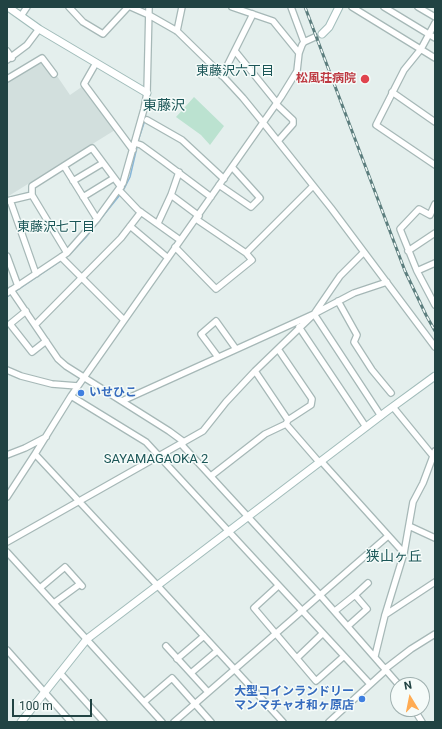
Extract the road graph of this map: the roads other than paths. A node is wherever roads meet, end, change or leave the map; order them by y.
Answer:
1 (8, 7) edge
2 (28, 7) edge
3 (69, 7) edge
4 (128, 7) edge
5 (131, 7) edge
6 (149, 7) edge
7 (182, 7) edge
8 (232, 7) edge
9 (291, 7) edge
10 (339, 7) edge
11 (352, 7) edge
12 (384, 7) edge
13 (418, 7) edge
14 (253, 14) junction
15 (149, 15) junction
16 (21, 16) junction
17 (435, 17) edge
18 (435, 23) edge
19 (39, 29) junction
20 (177, 32) junction
21 (429, 34) junction
22 (318, 35) joint
23 (435, 38) edge
24 (304, 42) junction
25 (421, 49) junction
26 (235, 50) junction
27 (7, 51) edge
28 (299, 53) junction
29 (435, 58) edge
30 (9, 59) edge
31 (96, 63) junction
32 (54, 74) dead end
33 (222, 76) junction
34 (7, 79) edge
35 (392, 92) junction
36 (147, 93) junction
37 (276, 103) junction
38 (147, 120) dead end
39 (435, 122) edge
40 (263, 123) junction
41 (278, 141) junction
42 (135, 143) junction
43 (133, 150) junction
44 (103, 163) junction
45 (64, 166) junction
46 (435, 166) edge
47 (232, 167) junction
48 (179, 172) junction
49 (114, 178) junction
50 (224, 179) junction
51 (73, 181) junction
52 (219, 185) junction
53 (313, 186) junction
54 (120, 188) junction
55 (32, 195) junction
56 (170, 195) junction
57 (211, 196) junction
58 (83, 197) junction
59 (9, 201) edge
60 (435, 204) edge
61 (141, 212) junction
62 (198, 217) junction
63 (97, 219) junction
64 (158, 223) junction
65 (130, 226) junction
66 (435, 233) edge
67 (180, 240) junction
68 (175, 247) junction
69 (408, 251) junction
70 (364, 252) junction
71 (66, 253) junction
72 (246, 253) junction
73 (7, 256) edge
74 (61, 257) junction
75 (168, 258) junction
76 (435, 263) edge
77 (417, 271) junction
78 (36, 274) junction
79 (82, 278) junction
80 (387, 282) junction
81 (18, 286) junction
82 (9, 292) edge
83 (338, 301) junction
84 (435, 304) edge
85 (26, 311) junction
86 (314, 314) junction
87 (124, 320) junction
88 (35, 325) junction
89 (299, 328) junction
90 (46, 341) junction
91 (435, 347) edge
92 (236, 349) junction
93 (278, 349) junction
94 (218, 357) junction
95 (7, 370) edge
96 (255, 372) junction
97 (435, 376) edge
98 (85, 377) junction
99 (78, 386) junction
100 (391, 393) dead end
101 (71, 396) junction
102 (122, 401) junction
103 (393, 407) junction
104 (381, 416) junction
105 (287, 422) junction
106 (366, 427) junction
107 (46, 437) junction
108 (182, 443) junction
109 (35, 454) junction
110 (434, 454) edge
111 (7, 455) edge
112 (160, 456) junction
113 (320, 462) junction
114 (211, 476) junction
115 (7, 496) edge
116 (80, 501) junction
117 (248, 516) junction
118 (409, 526) junction
119 (228, 532) junction
120 (388, 536) junction
121 (435, 538) edge
122 (7, 542) edge
123 (7, 552) edge
124 (404, 554) junction
125 (435, 582) edge
126 (368, 583) dead end
127 (157, 585) junction
128 (278, 586) junction
129 (40, 588) junction
130 (320, 595) junction
131 (355, 595) junction
132 (54, 603) junction
133 (301, 611) junction
134 (335, 611) junction
135 (385, 615) junction
136 (348, 626) junction
137 (276, 632) junction
138 (322, 634) junction
139 (435, 634) edge
140 (204, 636) junction
141 (87, 639) junction
142 (166, 646) dead end
143 (217, 650) junction
144 (7, 651) edge
145 (375, 656) junction
146 (343, 657) junction
147 (297, 658) junction
148 (177, 659) junction
149 (234, 669) junction
150 (386, 669) junction
151 (60, 673) junction
152 (191, 673) junction
153 (392, 677) edge
154 (370, 684) junction
155 (45, 692) junction
156 (208, 692) junction
157 (144, 702) junction
158 (194, 704) junction
159 (21, 722) edge
160 (71, 722) edge
161 (104, 722) edge
162 (162, 722) edge
163 (174, 722) edge
164 (211, 722) edge
165 (283, 722) edge
166 (328, 722) edge

1 - 16 street
2 - 16 street
3 - 4 street
5 - 15 street
6 - 15 street
7 - 20 street
8 - 14 street
9 - 24 street
10 - 22 street
11 - 25 street
12 - 21 street
13 - 17 street
14 - 26 street
14 - 28 street
15 - 20 street
15 - 36 street
16 - 19 street
18 - 21 street
19 - 30 street
19 - 31 street
20 - 33 street
21 - 23 street
21 - 25 street
22 - 24 street
24 - 28 street
25 - 29 street
25 - 35 street
26 - 33 street
26 - 37 street
27 - 30 street
28 - 37 street
31 - 36 street
31 - 43 street
32 - 34 street
33 - 40 street
35 - 39 street
35 - 46 street
36 - 42 street
37 - 40 street
37 - 41 street
38 - 50 street
40 - 41 street
40 - 47 street
41 - 53 street
42 - 43 street
42 - 48 street
43 - 54 street
44 - 45 street
44 - 49 street
44 - 51 street
45 - 51 street
45 - 55 street
47 - 50 street
47 - 52 street
48 - 56 street
48 - 57 street
49 - 54 street
49 - 58 street
50 - 52 street
51 - 58 street
52 - 57 street
53 - 70 street
53 - 72 street
54 - 61 street
54 - 63 street
55 - 59 street
55 - 71 street
56 - 62 street
56 - 64 street
57 - 62 street
58 - 63 street
59 - 78 street
60 - 69 street
61 - 64 street
61 - 65 street
62 - 67 street
62 - 72 street
63 - 71 street
64 - 67 street
65 - 75 street
65 - 79 street
66 - 69 street
67 - 68 street
68 - 72 street
68 - 75 street
69 - 77 street
70 - 80 street
70 - 86 street
71 - 74 street
73 - 81 street
74 - 78 street
74 - 79 street
75 - 87 street
76 - 77 street
77 - 84 street
78 - 81 street
79 - 87 street
79 - 88 street
80 - 83 street
80 - 91 street
81 - 82 street
82 - 85 street
83 - 86 street
83 - 100 street
85 - 88 street
85 - 90 street
86 - 89 street
86 - 92 street
86 - 104 street
87 - 98 street
88 - 90 street
89 - 93 street
89 - 106 street
90 - 98 street
92 - 94 street
92 - 94 street
93 - 96 street
93 - 105 street
94 - 102 street
95 - 99 street
96 - 105 street
96 - 108 street
97 - 103 street
98 - 99 street
98 - 102 street
99 - 101 street
101 - 107 street
101 - 112 street
102 - 108 street
103 - 104 street
103 - 110 street
104 - 106 street
105 - 113 street
105 - 114 street
106 - 113 street
107 - 109 street
107 - 111 street
108 - 112 street
108 - 114 street
109 - 115 street
109 - 116 street
110 - 118 street
112 - 116 street
112 - 119 street
113 - 117 street
113 - 120 street
114 - 117 street
116 - 122 street
116 - 127 street
117 - 119 street
117 - 130 street
118 - 121 street
118 - 124 street
119 - 127 street
119 - 128 street
120 - 124 street
120 - 130 street
123 - 129 street
124 - 135 street
125 - 135 street
126 - 131 street
127 - 140 street
127 - 141 street
128 - 133 street
128 - 137 street
129 - 132 street
129 - 132 street
130 - 133 street
130 - 134 street
131 - 134 street
131 - 136 street
132 - 141 street
133 - 137 street
133 - 138 street
134 - 136 street
135 - 145 street
136 - 145 street
137 - 147 street
137 - 149 street
138 - 146 street
138 - 147 street
139 - 150 street
140 - 143 street
140 - 148 street
141 - 151 street
141 - 157 street
142 - 148 street
143 - 149 street
143 - 152 street
144 - 155 street
145 - 150 street
146 - 147 street
146 - 154 street
148 - 152 street
149 - 156 street
149 - 165 street
150 - 153 street
150 - 154 street
151 - 155 street
151 - 161 street
152 - 156 street
154 - 166 street
155 - 159 street
155 - 160 street
156 - 158 street
157 - 158 street
157 - 162 street
158 - 163 street
158 - 164 street

